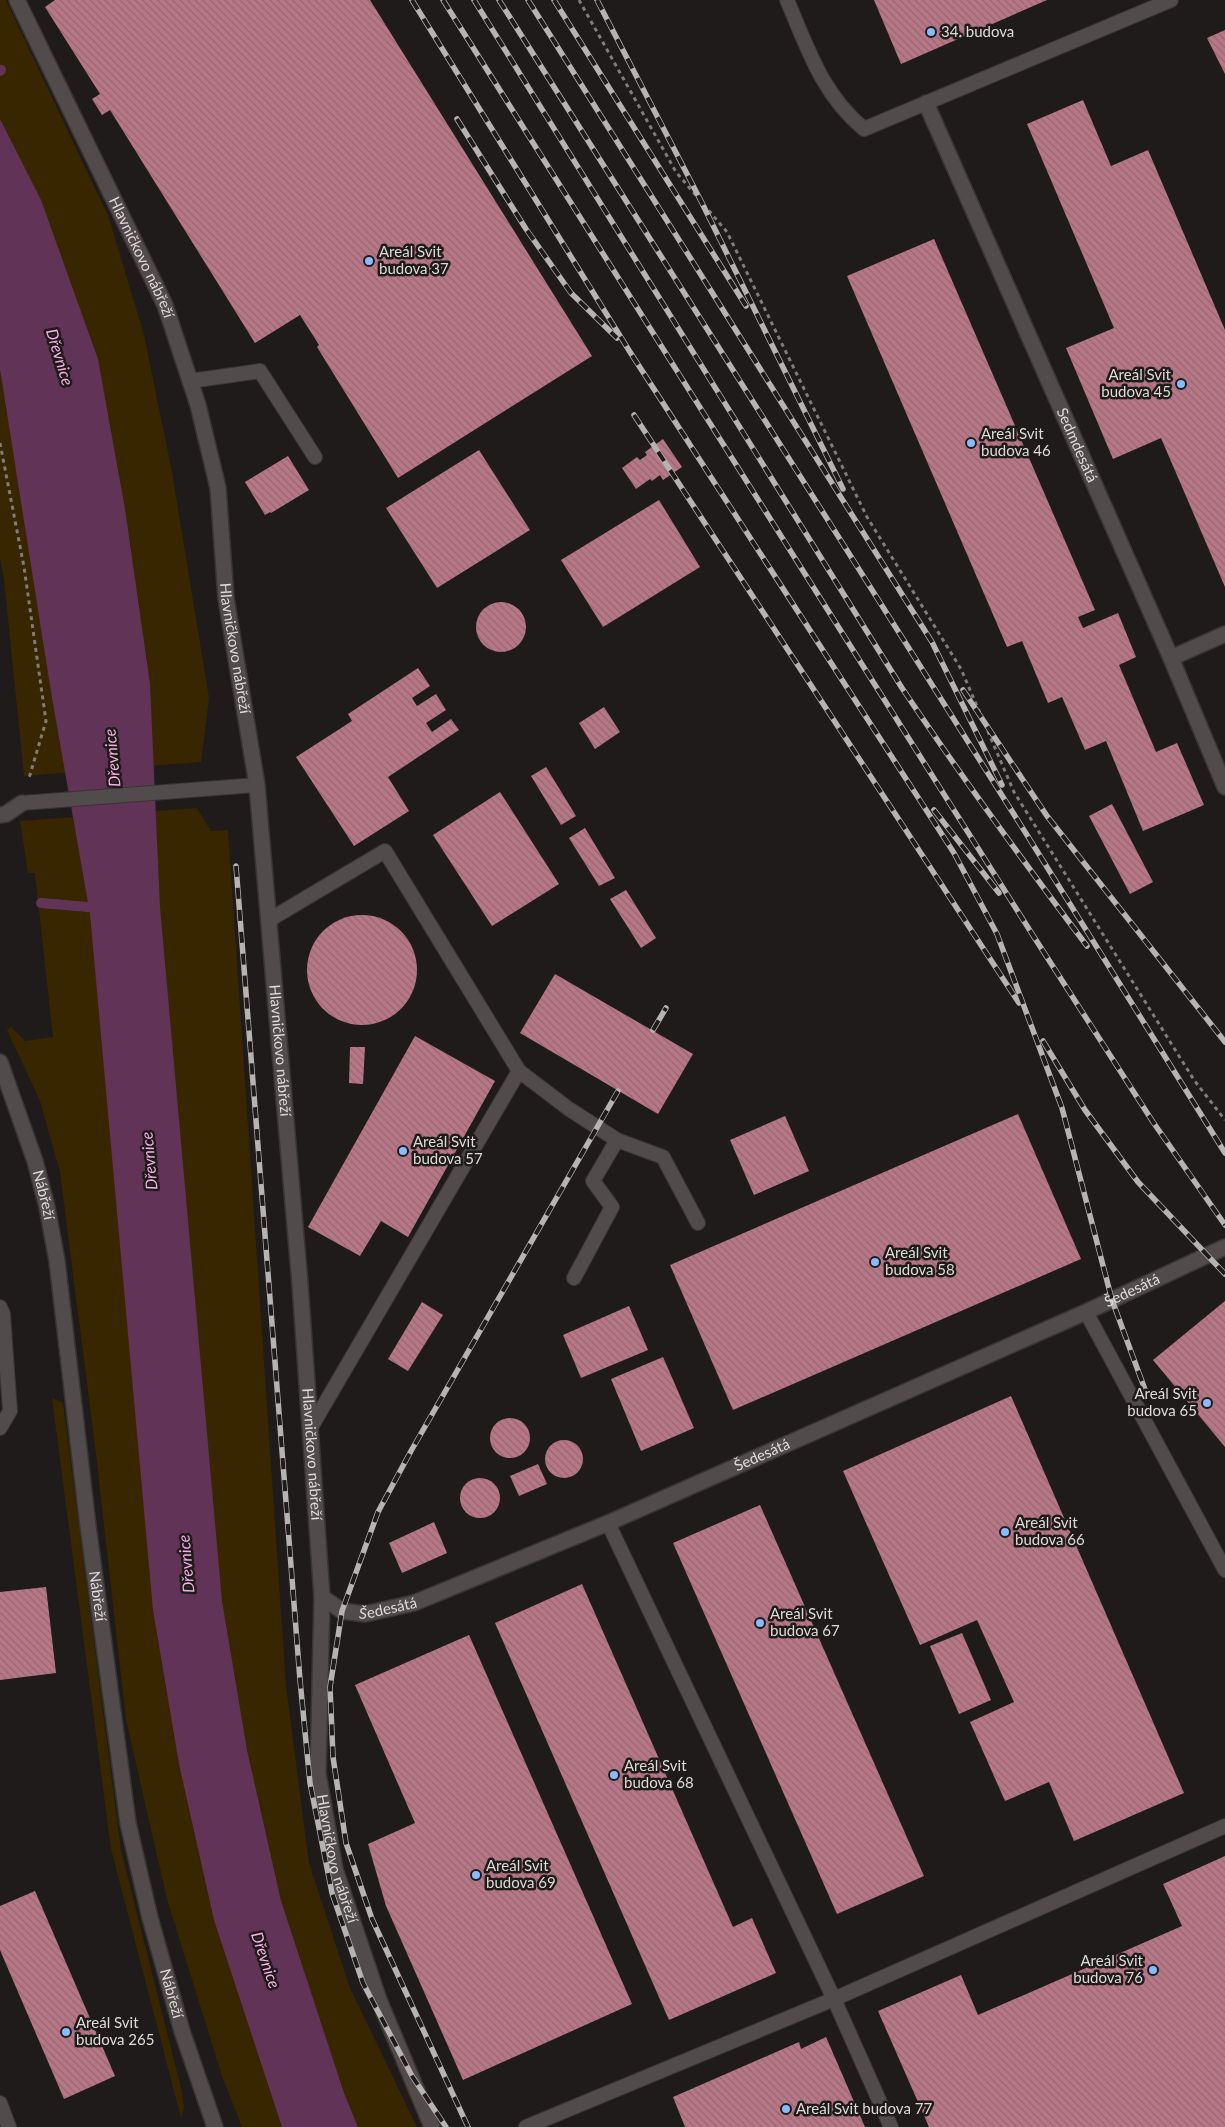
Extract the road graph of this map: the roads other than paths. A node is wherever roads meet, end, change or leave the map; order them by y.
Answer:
1 (17, 0) edge
2 (787, 0) edge
3 (1171, 0) edge
4 (926, 103) junction
5 (190, 380) junction
6 (315, 457) dead end
7 (1225, 634) edge
8 (1171, 658) junction
9 (257, 785) junction
10 (1225, 787) edge
11 (22, 803) joint
12 (0, 815) edge
13 (269, 920) junction
14 (0, 1062) edge
15 (519, 1071) junction
16 (617, 1140) junction
17 (698, 1223) dead end
18 (1225, 1247) edge
19 (574, 1278) dead end
20 (0, 1307) edge
21 (1086, 1312) junction
22 (0, 1428) edge
23 (310, 1429) junction
24 (608, 1523) junction
25 (1225, 1570) edge
26 (322, 1597) junction
27 (1225, 1826) edge
28 (834, 1999) junction
29 (0, 2103) edge
30 (9, 2127) edge
31 (215, 2127) edge
32 (432, 2127) edge
33 (526, 2127) edge
34 (891, 2127) edge

1 - 5 street, Hlavničkovo nábřeží
2 - 4 lane
3 - 4 lane
4 - 8 street, Sedmdesátá
5 - 6 lane
5 - 9 street, Hlavničkovo nábřeží
7 - 8 street
8 - 10 street, Sedmdesátá
9 - 11 lane
9 - 13 street, Hlavničkovo nábřeží
11 - 12 street
13 - 15 lane
13 - 23 street, Hlavničkovo nábřeží
14 - 31 street, Nábřeží
15 - 16 lane
15 - 23 lane
16 - 17 lane
16 - 19 lane
18 - 21 street, Šedesátá
20 - 22 lane
21 - 24 street, Šedesátá
21 - 25 lane
23 - 26 street, Hlavničkovo nábřeží
24 - 26 street, Šedesátá
24 - 28 lane
26 - 32 street, Hlavničkovo nábřeží
27 - 28 lane
28 - 33 lane
28 - 34 lane
29 - 30 lane

